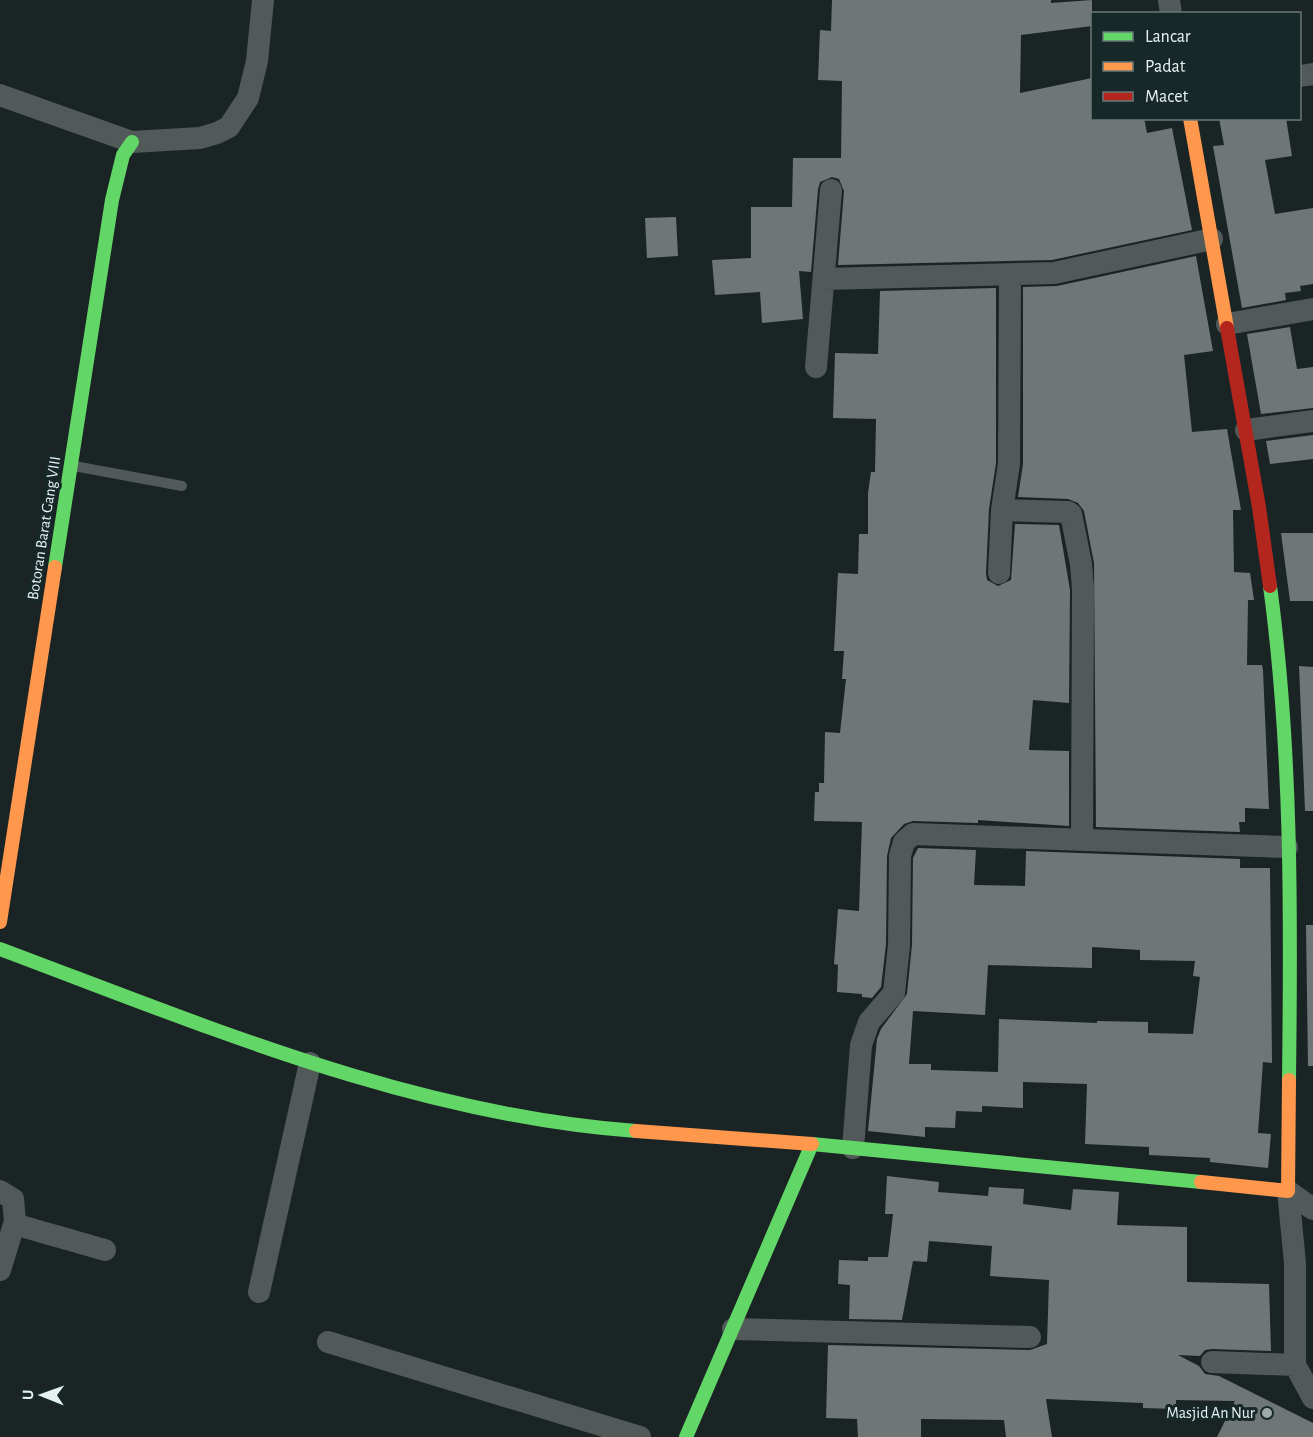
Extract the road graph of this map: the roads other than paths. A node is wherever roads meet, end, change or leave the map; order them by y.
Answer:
1 (263, 0) edge
2 (0, 95) edge
3 (1190, 120) edge
4 (132, 142) junction
5 (831, 190) dead end
6 (1212, 239) junction
7 (1010, 276) junction
8 (824, 279) junction
9 (1313, 309) edge
10 (1227, 324) junction
11 (816, 367) dead end
12 (1313, 421) edge
13 (1246, 430) junction
14 (70, 465) junction
15 (182, 486) dead end
16 (1002, 510) junction
17 (999, 573) dead end
18 (1082, 839) junction
19 (1287, 847) junction
20 (0, 922) edge
21 (0, 949) edge
22 (310, 1064) junction
23 (812, 1144) junction
24 (853, 1148) junction
25 (0, 1191) edge
26 (1288, 1191) junction
27 (1313, 1209) edge
28 (14, 1224) junction
29 (105, 1250) dead end
30 (0, 1270) edge
31 (258, 1292) dead end
32 (733, 1329) junction
33 (1030, 1337) dead end
34 (328, 1342) dead end
35 (1212, 1362) dead end
36 (1295, 1365) junction
37 (1313, 1398) edge
38 (640, 1437) edge
39 (686, 1437) edge

1 - 4 street
2 - 4 street
3 - 6 street
4 - 14 street, Botoran Barat Gang VIII
5 - 8 street
6 - 7 street
6 - 10 street
7 - 8 street
7 - 16 street
8 - 11 street
9 - 10 street
10 - 13 street
12 - 13 street
13 - 19 street
14 - 15 lane
14 - 20 street, Botoran Barat Gang VIII
16 - 17 street
16 - 18 street
18 - 19 street
18 - 24 street
19 - 26 street
21 - 22 street
22 - 23 street
22 - 31 street
23 - 24 street
23 - 32 street
24 - 26 street
25 - 28 street
26 - 27 street
26 - 36 street
28 - 29 street
28 - 30 street
32 - 33 street
32 - 39 street
34 - 38 street
35 - 36 street
36 - 37 street

